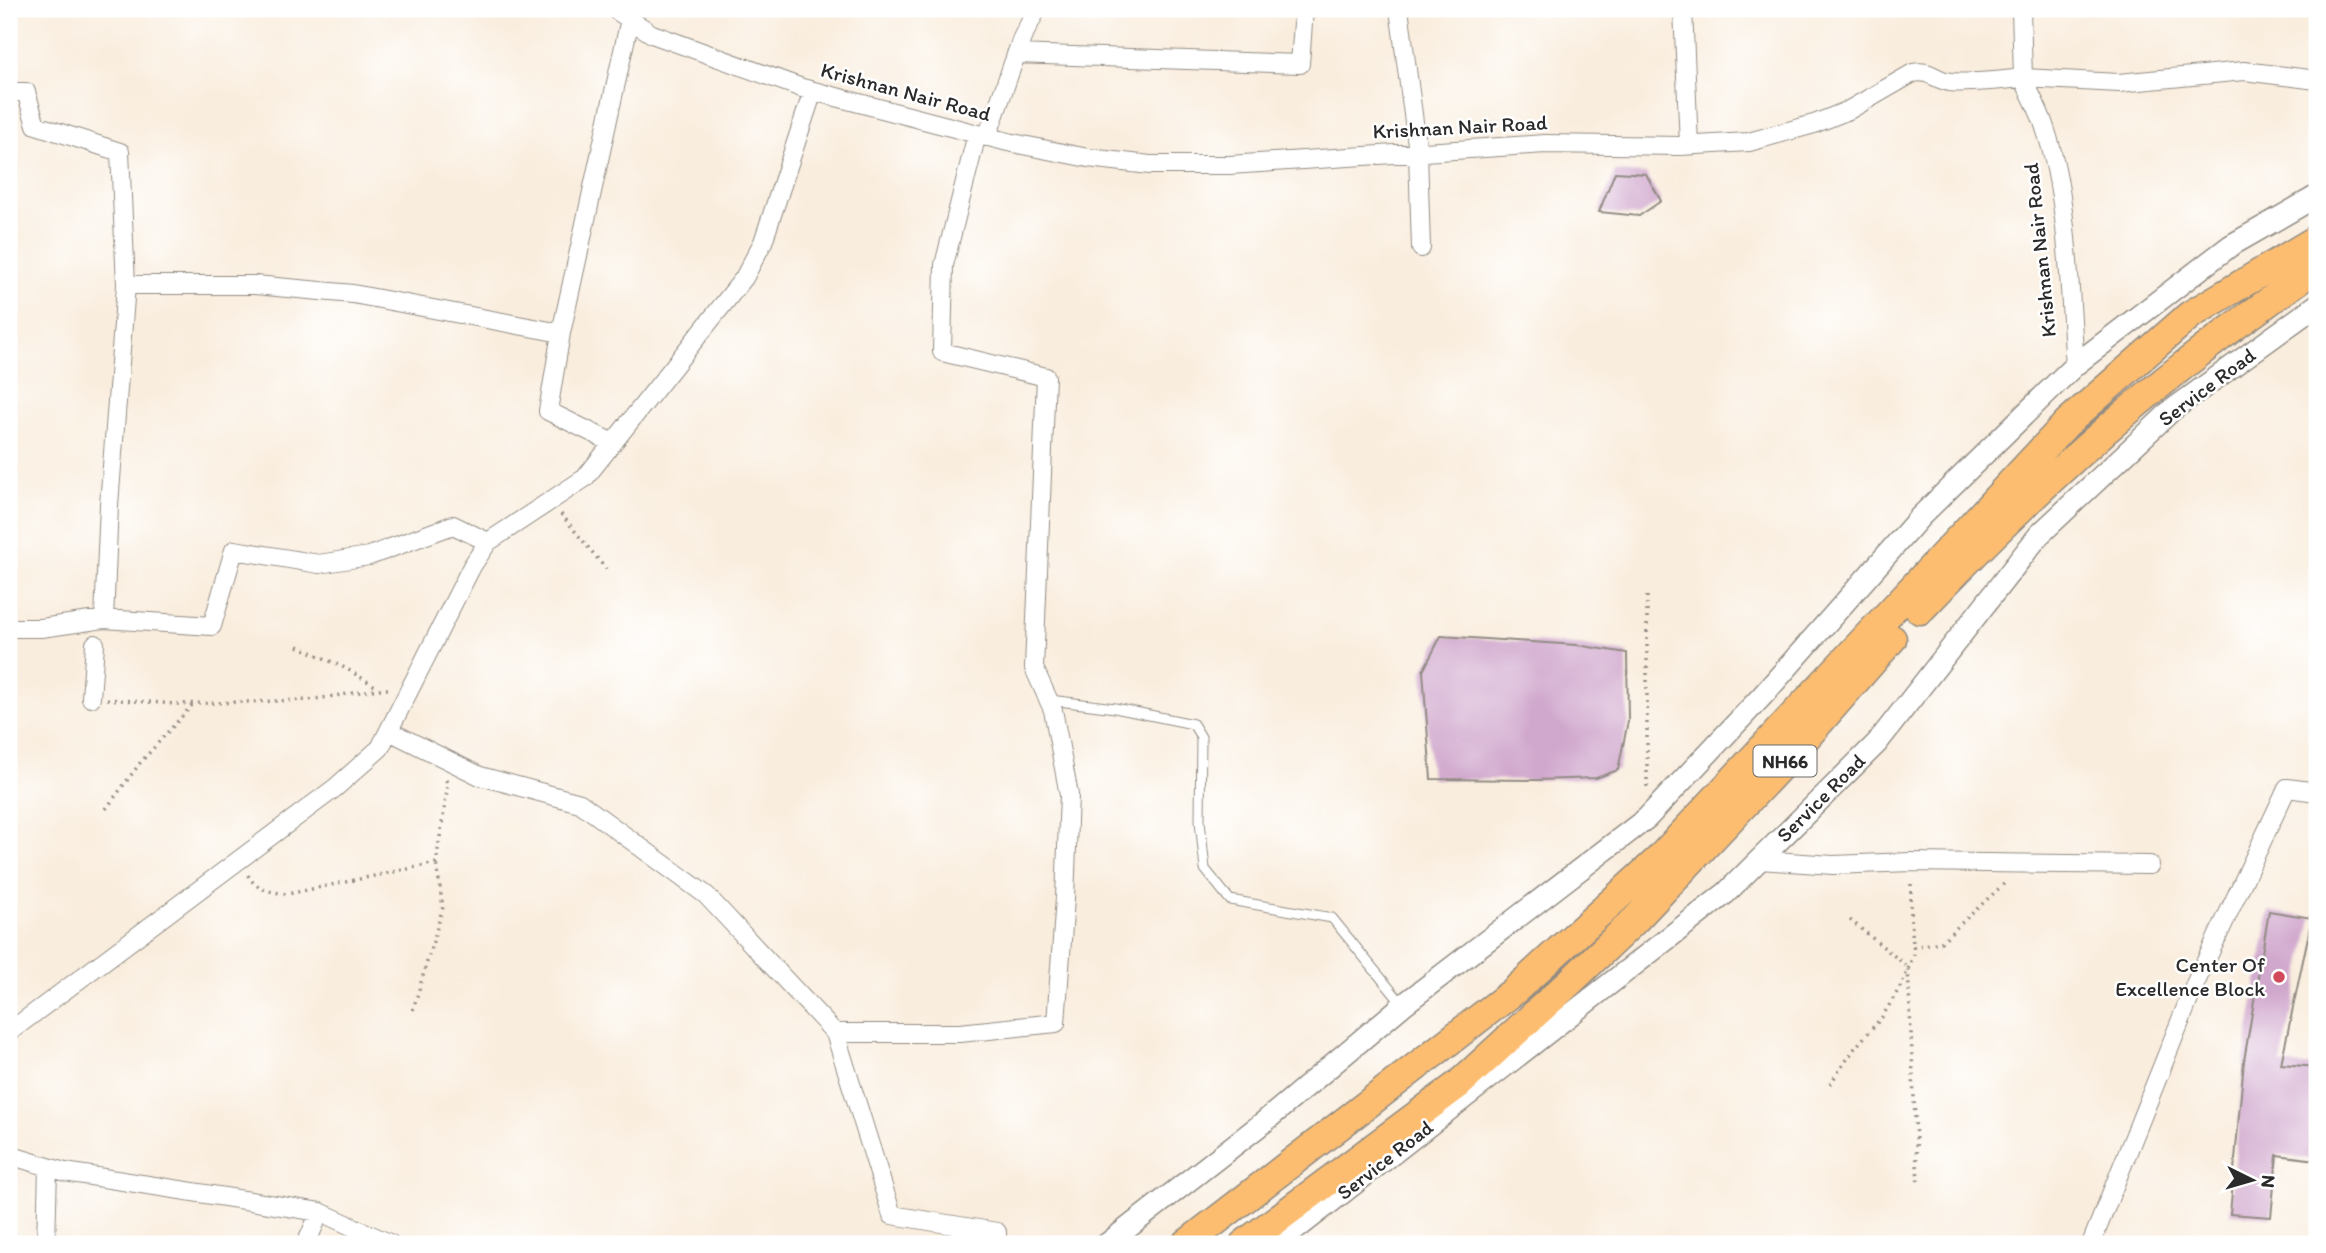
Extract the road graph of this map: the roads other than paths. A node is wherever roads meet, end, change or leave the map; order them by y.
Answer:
1 (614, 9) edge
2 (1037, 9) edge
3 (1304, 9) edge
4 (1399, 9) edge
5 (1683, 9) edge
6 (2021, 9) edge
7 (630, 19) junction
8 (1016, 54) junction
9 (2023, 78) junction
10 (2317, 80) edge
11 (813, 91) junction
12 (9, 92) edge
13 (982, 136) junction
14 (1689, 145) junction
15 (1418, 152) junction
16 (2317, 196) edge
17 (2317, 239) edge
18 (1421, 248) dead end
19 (2317, 268) edge
20 (126, 285) junction
21 (2317, 305) edge
22 (561, 333) junction
23 (2075, 365) junction
24 (613, 443) junction
25 (488, 542) junction
26 (104, 620) junction
27 (9, 628) edge
28 (95, 644) dead end
29 (91, 698) road end
30 (1048, 699) junction
31 (388, 731) junction
32 (2317, 792) edge
33 (1759, 860) junction
34 (2150, 865) dead end
35 (1403, 1005) junction
36 (9, 1032) edge
37 (835, 1033) junction
38 (9, 1155) edge
39 (48, 1167) junction
40 (320, 1212) junction
41 (46, 1244) edge
42 (306, 1244) edge
43 (391, 1244) edge
44 (997, 1244) edge
45 (1107, 1244) edge
46 (1186, 1244) edge
47 (1244, 1244) edge
48 (1277, 1244) edge
49 (2091, 1244) edge

1 - 7 street, Krishnan Nair Road
2 - 8 street
3 - 8 street
4 - 15 street
5 - 14 street
6 - 9 street
7 - 11 street, Krishnan Nair Road
7 - 22 street
8 - 13 street
9 - 10 street
9 - 14 street, Krishnan Nair Road
9 - 23 street, Krishnan Nair Road
11 - 13 street, Krishnan Nair Road
11 - 24 street
12 - 20 street
13 - 15 street, Krishnan Nair Road
13 - 30 street
14 - 15 street, Krishnan Nair Road
15 - 18 street
16 - 23 street
17 - 46 highway
19 - 47 highway, NH66
20 - 22 street
20 - 26 street
21 - 33 street, Service Road
22 - 24 street
23 - 35 street
24 - 25 street
25 - 26 street
25 - 31 street
26 - 27 street
28 - 29 street
30 - 35 lane
30 - 37 street
31 - 36 street
31 - 37 street
32 - 49 street
33 - 34 street
33 - 48 street, Service Road
35 - 45 street
37 - 44 street
38 - 39 street
39 - 40 street
39 - 41 street
40 - 42 street
40 - 43 street

